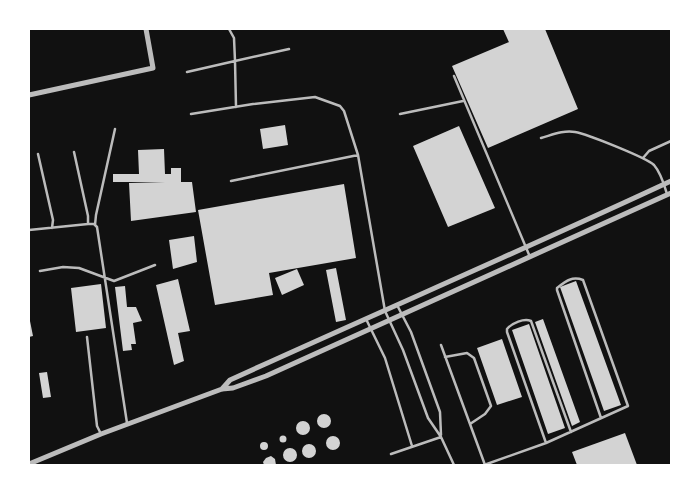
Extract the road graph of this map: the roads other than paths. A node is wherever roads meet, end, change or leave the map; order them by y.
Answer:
1 (146, 29) edge
2 (229, 29) edge
3 (289, 49) dead end
4 (235, 61) junction
5 (188, 72) dead end
6 (454, 76) dead end
7 (29, 95) edge
8 (463, 101) junction
9 (236, 107) junction
10 (191, 114) dead end
11 (400, 114) dead end
12 (115, 128) dead end
13 (541, 138) dead end
14 (671, 140) edge
15 (74, 152) dead end
16 (38, 154) dead end
17 (358, 155) junction
18 (643, 158) junction
19 (231, 181) dead end
20 (671, 182) edge
21 (664, 185) junction
22 (669, 194) edge
23 (88, 224) junction
24 (95, 225) junction
25 (52, 228) junction
26 (29, 230) edge
27 (525, 248) junction
28 (530, 257) junction
29 (156, 265) dead end
30 (40, 271) dead end
31 (106, 279) junction
32 (397, 305) junction
33 (385, 311) junction
34 (402, 314) junction
35 (366, 319) junction
36 (389, 320) junction
37 (372, 328) junction
38 (87, 337) dead end
39 (441, 344) dead end
40 (445, 357) junction
41 (222, 389) junction
42 (601, 418) junction
43 (127, 424) junction
44 (470, 424) junction
45 (571, 432) junction
46 (101, 434) junction
47 (441, 437) junction
48 (546, 443) junction
49 (412, 446) junction
50 (391, 454) dead end
51 (30, 462) edge
52 (454, 465) edge
53 (484, 465) edge

1 - 7 street
2 - 4 lane
3 - 4 lane
4 - 5 lane
4 - 9 lane
6 - 8 lane
8 - 11 lane
8 - 27 lane
9 - 10 lane
9 - 17 lane
12 - 24 lane
13 - 18 lane
14 - 18 lane
15 - 23 lane
16 - 25 lane
17 - 19 lane
17 - 33 lane
18 - 21 lane
20 - 21 street
21 - 22 lane
21 - 27 street
22 - 28 street
23 - 24 lane
23 - 25 lane
24 - 31 lane
25 - 26 lane
27 - 28 lane
27 - 32 street
28 - 34 street
29 - 31 lane
30 - 31 lane
31 - 43 lane
32 - 33 street
32 - 34 lane
33 - 35 street
33 - 36 lane
34 - 36 street
34 - 47 lane
35 - 37 lane
35 - 41 street
36 - 37 street
36 - 47 lane
37 - 41 street
37 - 49 lane
38 - 46 lane
39 - 40 lane
40 - 44 lane
40 - 44 lane
41 - 43 street
42 - 42 lane
42 - 45 lane
43 - 46 street
44 - 53 lane
45 - 48 lane
45 - 48 lane
46 - 51 street
47 - 49 lane
47 - 52 lane
48 - 53 lane
49 - 50 lane

